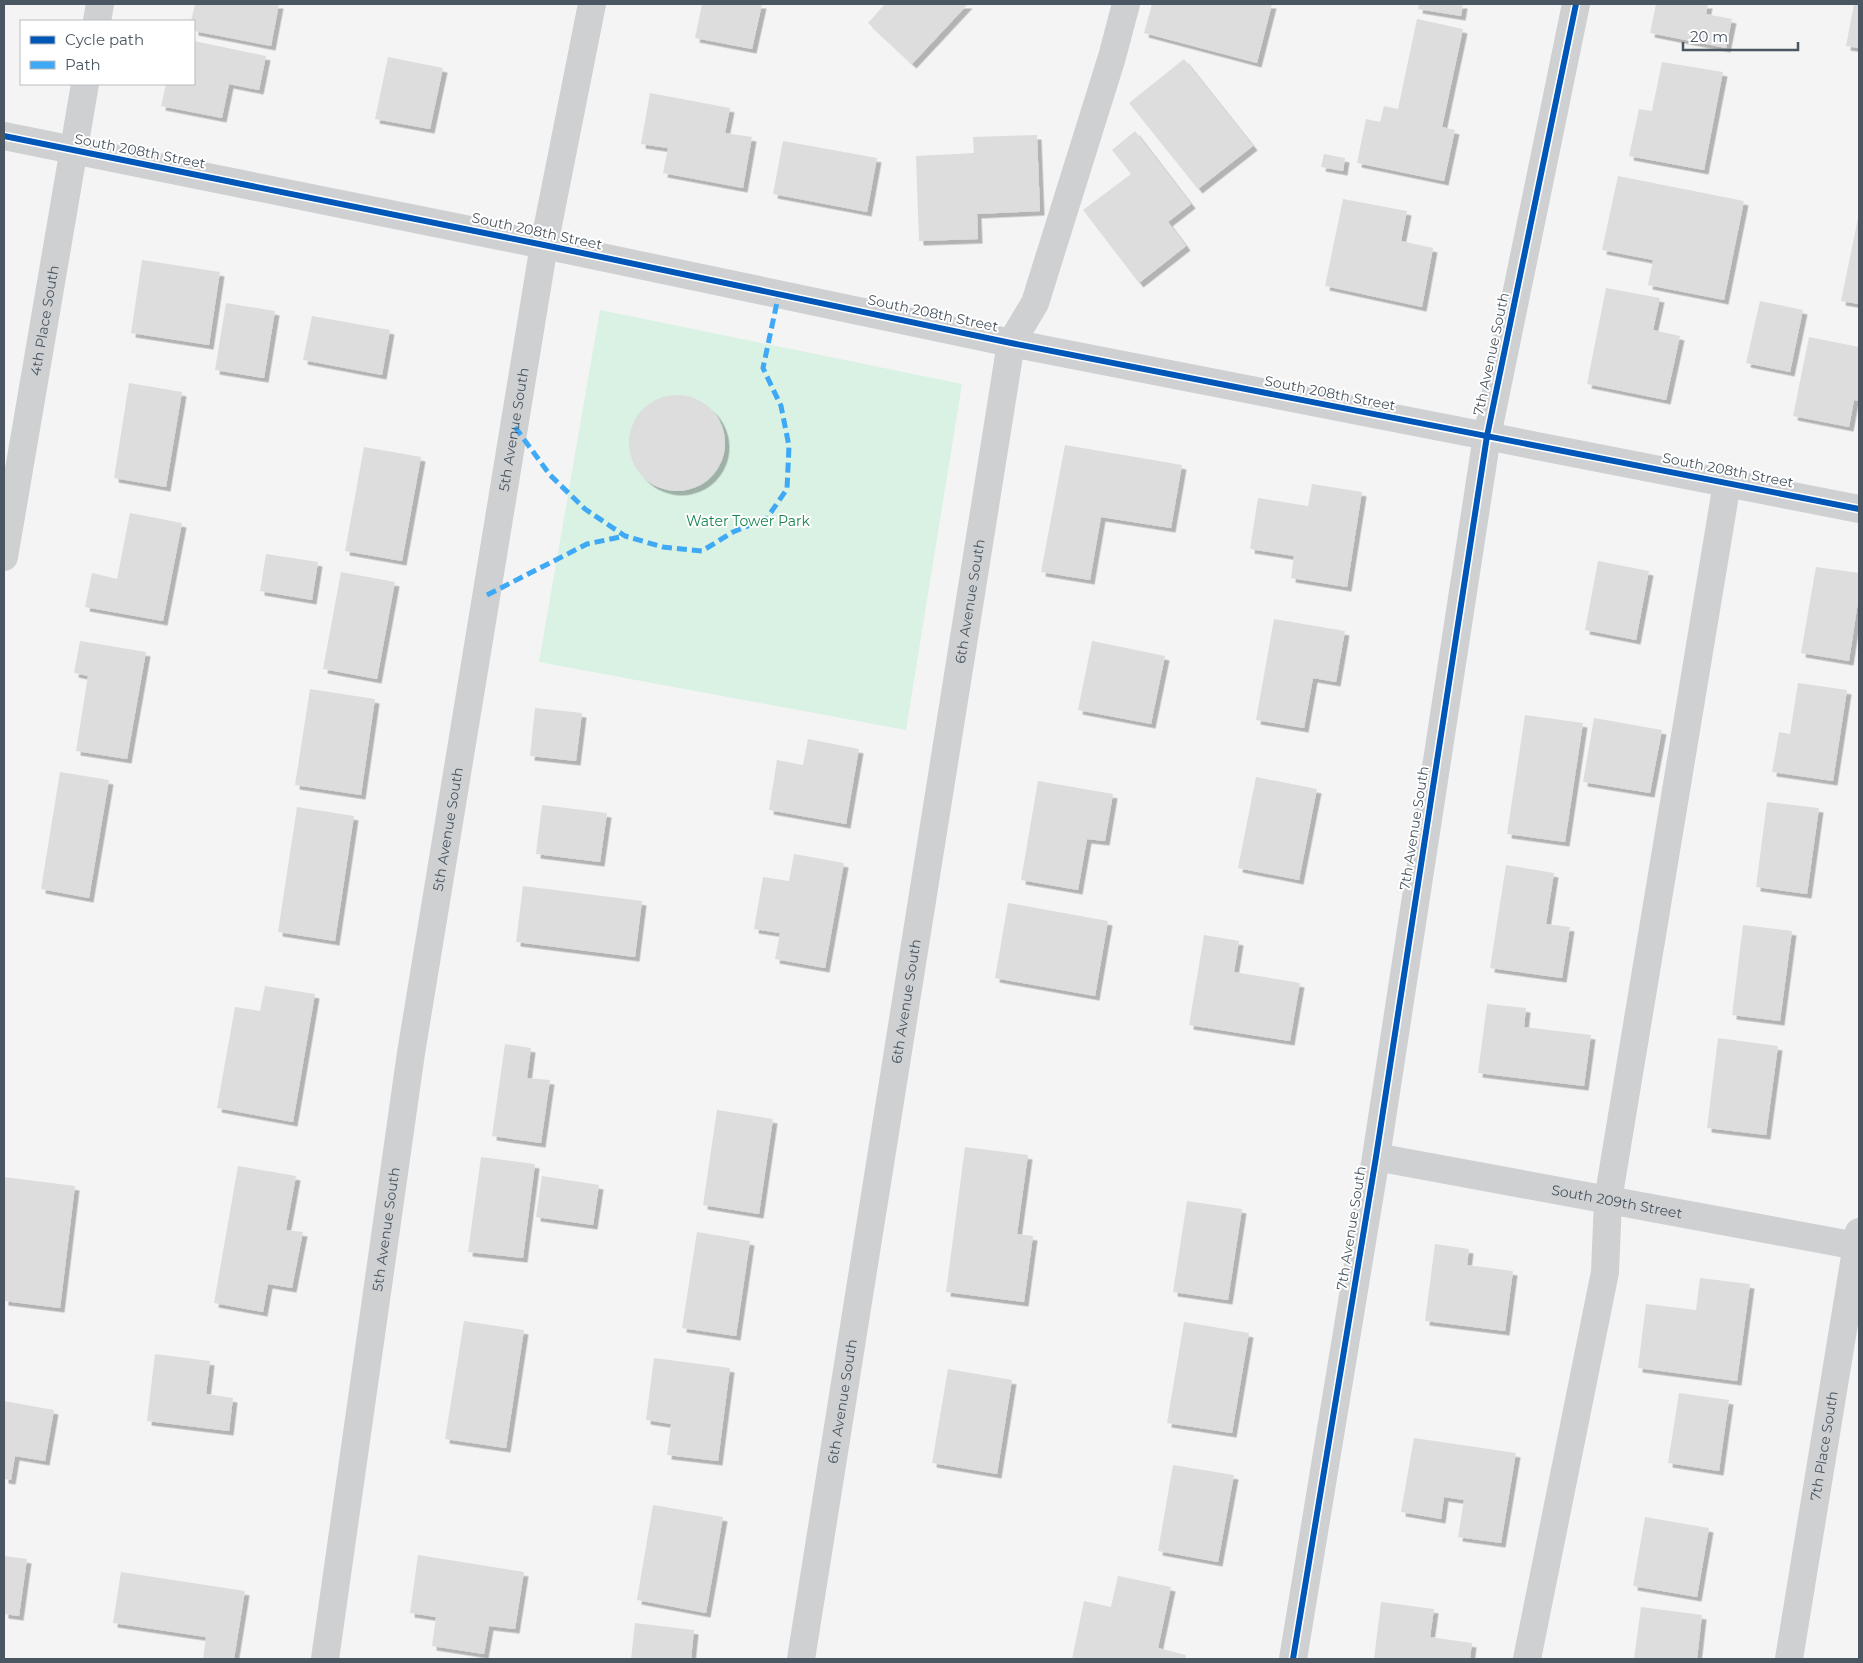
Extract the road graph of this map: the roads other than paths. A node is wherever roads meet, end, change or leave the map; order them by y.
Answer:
1 (100, 4) edge
2 (592, 4) edge
3 (1126, 4) edge
4 (1576, 4) edge
5 (97, 20) edge
6 (85, 85) edge
7 (4, 136) edge
8 (73, 150) junction
9 (544, 245) junction
10 (1011, 342) junction
11 (1487, 436) junction
12 (1727, 483) junction
13 (1859, 509) edge
14 (4, 557) edge
15 (1376, 1157) junction
16 (1608, 1200) junction
17 (1858, 1239) edge
18 (325, 1659) edge
19 (801, 1659) edge
20 (1293, 1659) edge
21 (1527, 1659) edge
22 (1789, 1659) edge

1 - 5 street
2 - 9 street, 5th Avenue South
3 - 10 street
4 - 11 street, 7th Avenue South
6 - 8 street, 4th Place South
7 - 8 street, South 208th Street
8 - 9 street, South 208th Street
8 - 14 street, 4th Place South
9 - 10 street, South 208th Street
9 - 18 street, 5th Avenue South
10 - 11 street, South 208th Street
10 - 19 street, 6th Avenue South
11 - 12 street, South 208th Street
11 - 15 street, 7th Avenue South
12 - 13 street, South 208th Street
12 - 16 street
15 - 16 street, South 209th Street
15 - 20 street, 7th Avenue South
16 - 17 street, South 209th Street
16 - 21 street
17 - 22 street, 7th Place South

